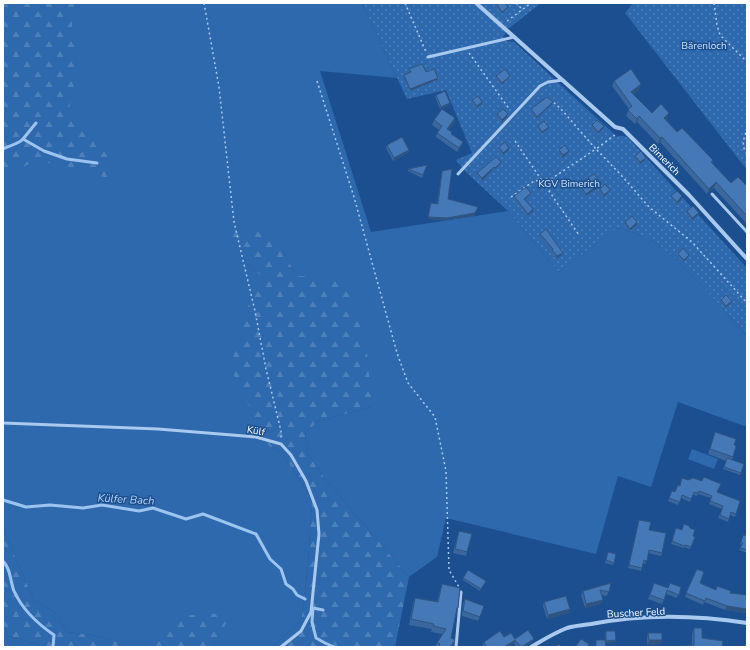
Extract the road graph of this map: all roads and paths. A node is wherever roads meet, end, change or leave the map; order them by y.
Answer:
1 (204, 3) edge
2 (406, 3) edge
3 (476, 3) edge
4 (516, 3) edge
5 (531, 3) edge
6 (714, 3) edge
7 (522, 9) junction
8 (501, 26) junction
9 (514, 38) junction
10 (466, 48) junction
11 (428, 57) joint
12 (747, 62) edge
13 (563, 80) junction
14 (317, 81) dead end
15 (549, 98) edge
16 (513, 115) junction
17 (747, 128) edge
18 (614, 135) dead end
19 (515, 141) dead end
20 (596, 149) junction
21 (747, 153) edge
22 (458, 174) dead end
23 (542, 181) junction
24 (712, 194) edge
25 (511, 197) dead end
26 (747, 232) edge
27 (579, 235) dead end
28 (747, 259) edge
29 (747, 303) edge
30 (3, 423) edge
31 (281, 444) junction
32 (462, 592) joint
33 (747, 623) edge
34 (281, 647) edge
35 (456, 647) edge
36 (531, 647) edge

1 - 31 path
2 - 11 path
3 - 8 street, Bimerich
4 - 7 path
5 - 7 path
6 - 12 path
7 - 8 path
8 - 9 street, Bimerich
9 - 10 lane
9 - 13 street, Bimerich
10 - 11 lane
10 - 16 path
13 - 16 lane
13 - 28 street, Bimerich
14 - 32 path
15 - 20 path
16 - 22 lane
17 - 21 path
18 - 20 path
19 - 23 path
20 - 23 path
20 - 29 path
23 - 25 path
23 - 27 path
24 - 26 lane
30 - 31 lane, Külf
31 - 34 lane
32 - 35 lane
33 - 36 street, Buscher Feld

